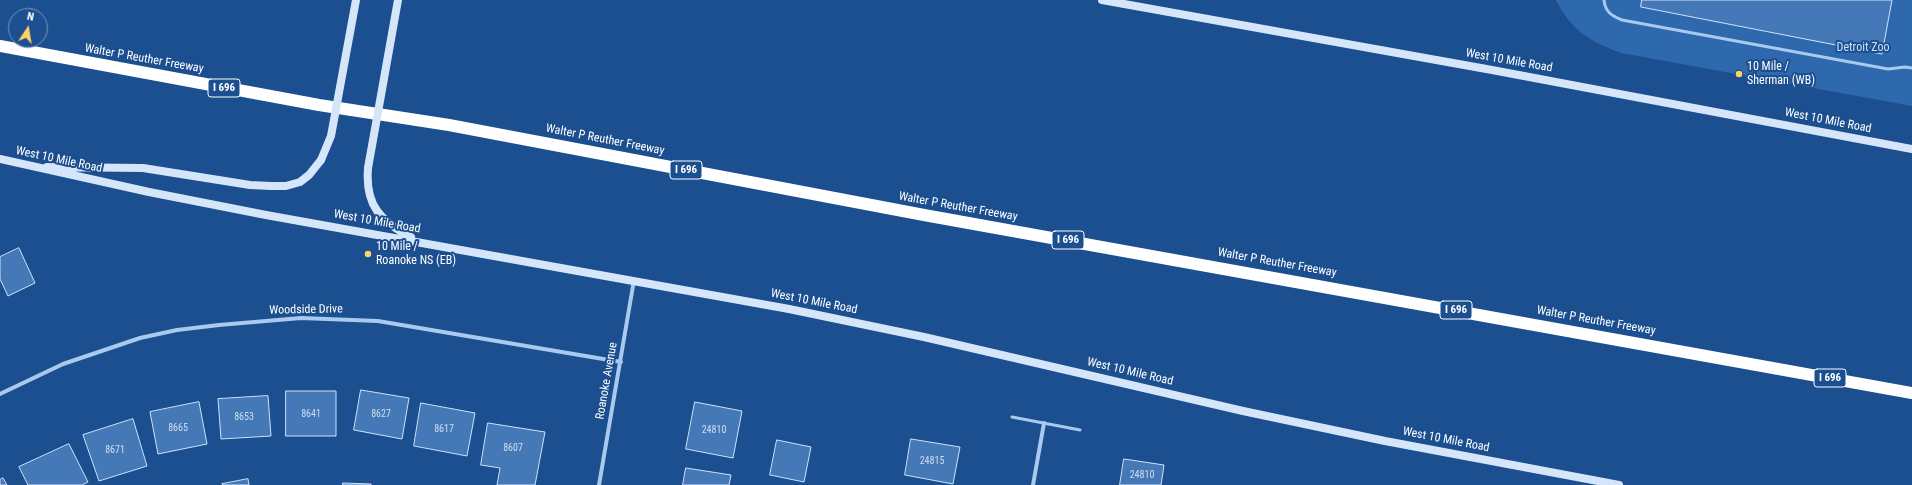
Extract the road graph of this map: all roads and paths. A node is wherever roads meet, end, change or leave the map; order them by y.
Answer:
1 (356, 0) edge
2 (398, 0) edge
3 (1102, 0) edge
4 (1604, 0) edge
5 (0, 46) edge
6 (1912, 68) edge
7 (1912, 149) edge
8 (0, 159) edge
9 (28, 166) junction
10 (420, 242) junction
11 (634, 280) junction
12 (620, 362) junction
13 (1912, 393) edge
14 (0, 394) edge
15 (1012, 417) dead end
16 (1044, 423) junction
17 (1080, 430) dead end
18 (598, 485) edge
19 (1033, 485) edge
20 (1619, 485) edge

1 - 9 main road, bridge
2 - 10 main road, bridge
3 - 7 main road, West 10 Mile Road
4 - 6 lane
5 - 13 highway, Walter P Reuther Freeway / I 696
8 - 9 main road, West 10 Mile Road
9 - 10 main road, West 10 Mile Road
10 - 11 main road, West 10 Mile Road
11 - 12 street, Roanoke Avenue
11 - 20 main road, West 10 Mile Road
12 - 14 street, Woodside Drive
12 - 18 street, Roanoke Avenue
15 - 16 lane
16 - 17 lane
16 - 19 street

